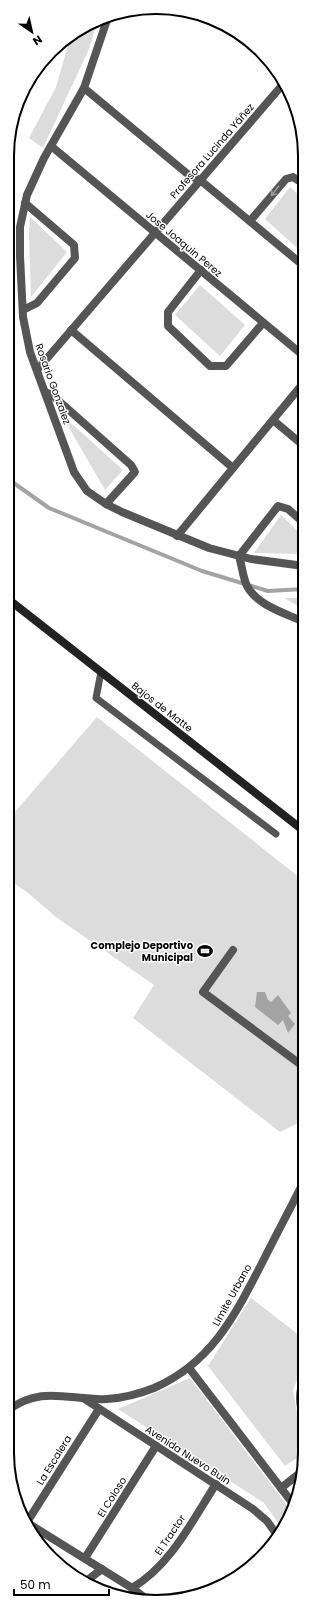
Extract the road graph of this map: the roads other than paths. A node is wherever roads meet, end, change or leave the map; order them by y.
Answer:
1 (106, 24) edge
2 (280, 87) edge
3 (84, 88) junction
4 (51, 146) junction
5 (200, 180) junction
6 (298, 180) edge
7 (25, 203) junction
8 (250, 222) junction
9 (155, 232) junction
10 (298, 261) edge
11 (201, 270) junction
12 (23, 310) junction
13 (263, 323) junction
14 (71, 330) junction
15 (298, 352) edge
16 (37, 370) junction
17 (298, 389) edge
18 (45, 392) junction
19 (273, 420) junction
20 (298, 441) edge
21 (233, 468) junction
22 (106, 504) junction
23 (298, 517) edge
24 (177, 536) junction
25 (239, 556) junction
26 (298, 566) edge
27 (14, 604) edge
28 (298, 619) edge
29 (101, 672) junction
30 (298, 826) edge
31 (276, 834) dead end
32 (233, 950) dead end
33 (298, 1063) edge
34 (298, 1192) edge
35 (188, 1368) junction
36 (82, 1398) junction
37 (14, 1406) edge
38 (99, 1409) junction
39 (156, 1446) junction
40 (296, 1476) edge
41 (216, 1484) junction
42 (281, 1488) junction
43 (290, 1500) edge
44 (30, 1518) edge
45 (35, 1527) edge
46 (274, 1531) edge
47 (85, 1558) junction
48 (102, 1569) junction
49 (90, 1578) edge
50 (132, 1588) junction
51 (140, 1594) edge

1 - 3 street, Rosario Gonzalez
2 - 5 street, Profesora Lucinda Yáñez
3 - 4 street, Rosario Gonzalez
3 - 5 street
4 - 7 street, Rosario Gonzalez
4 - 9 street, Jose Joaquin Perez
5 - 8 street
5 - 9 street, Profesora Lucinda Yáñez
6 -> 8 street
7 - 12 street, Rosario Gonzalez
7 - 12 street
8 - 10 street
9 - 11 street, Jose Joaquin Perez
9 - 14 street, Profesora Lucinda Yáñez
11 - 13 street, Jose Joaquin Perez
11 - 13 street
12 - 16 street, Rosario Gonzalez
13 - 15 street, Jose Joaquin Perez
14 - 16 street, Profesora Lucinda Yáñez
14 - 21 street
16 - 18 street, Rosario Gonzalez
17 - 19 street
18 - 22 street, Rosario Gonzalez
18 - 22 street
19 - 20 street
19 - 21 street
21 - 24 street
22 - 24 street, Rosario Gonzalez
23 - 25 street
24 - 25 street, Rosario Gonzalez
25 - 26 street, Rosario Gonzalez
25 - 28 street
27 - 29 main road, Bajos de Matte
29 - 30 main road, Bajos de Matte
29 - 31 lane
32 - 33 street
34 - 35 street, Límite Urbano
35 - 36 street, Límite Urbano
35 - 42 street
36 - 37 street, Límite Urbano
36 - 38 street, Avenida Nuevo Buin
38 - 39 street, Avenida Nuevo Buin
38 - 44 street, La Escalera
39 - 41 street, Avenida Nuevo Buin
39 - 47 street, El Coloso
40 - 42 street
41 - 46 street, Avenida Nuevo Buin
41 - 50 street, El Tractor
42 - 43 street
45 - 47 street
47 - 48 street
48 - 49 street
48 - 50 street
50 - 51 street

